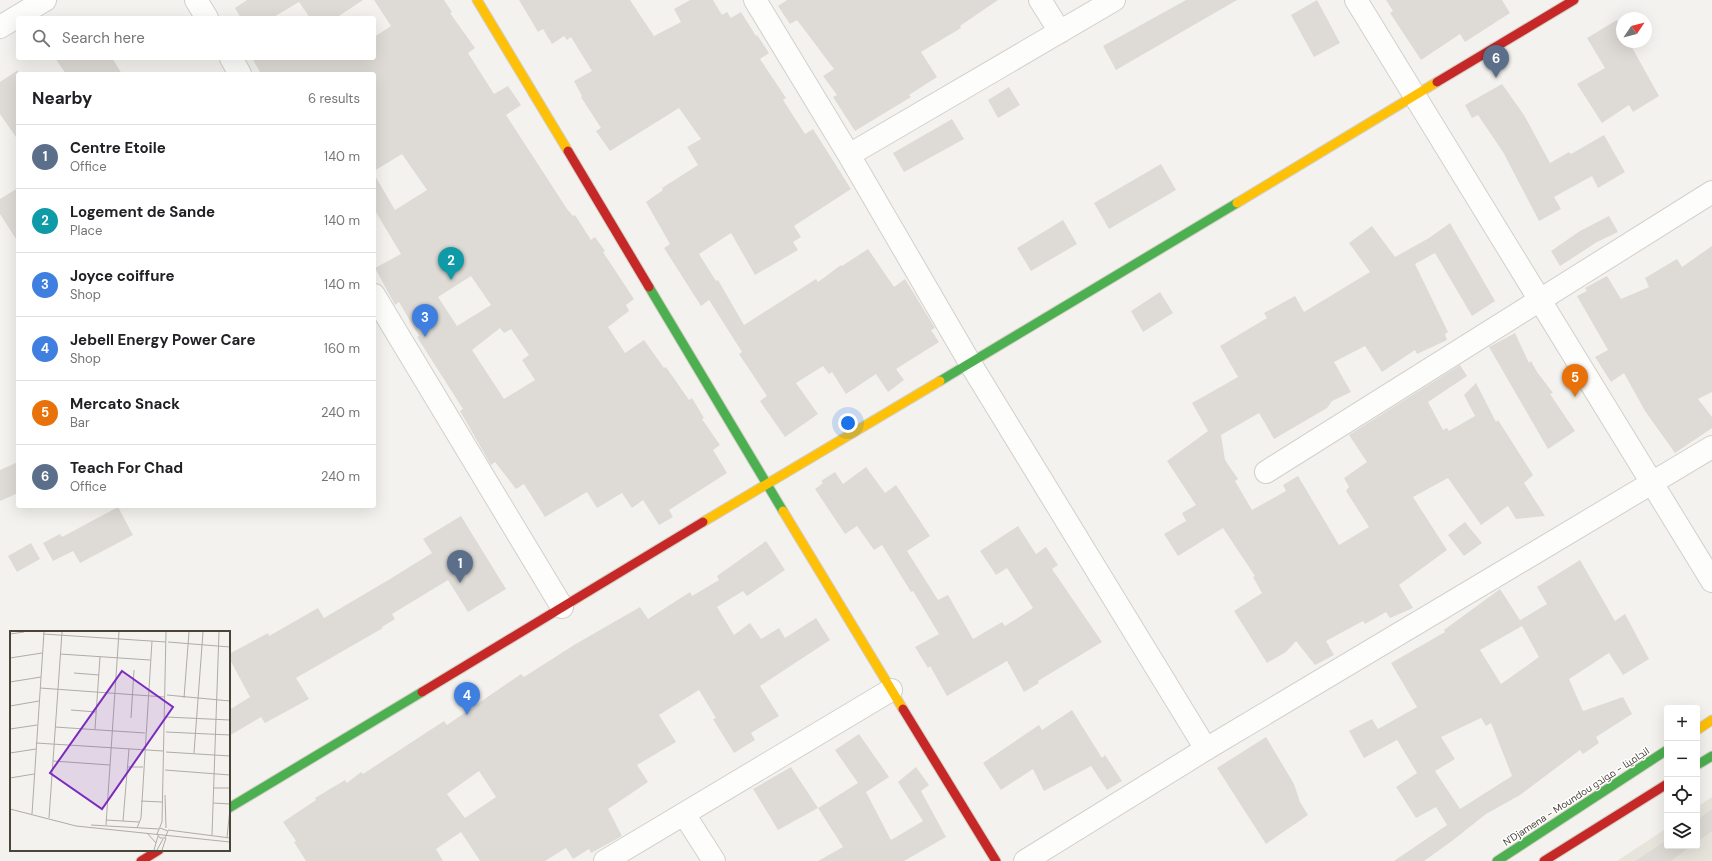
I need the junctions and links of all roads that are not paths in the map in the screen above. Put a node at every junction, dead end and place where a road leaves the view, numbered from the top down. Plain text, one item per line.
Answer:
1 (46, 0) edge
2 (196, 0) edge
3 (477, 0) edge
4 (755, 0) edge
5 (1040, 0) edge
6 (1114, 0) edge
7 (1356, 0) edge
8 (1574, 0) edge
9 (20, 16) edge
10 (206, 16) edge
11 (16, 18) edge
12 (0, 28) edge
13 (1060, 32) junction
14 (232, 60) edge
15 (239, 72) edge
16 (1415, 97) junction
17 (849, 155) junction
18 (1712, 192) edge
19 (376, 298) edge
20 (1538, 300) junction
21 (970, 363) junction
22 (1712, 447) edge
23 (1266, 472) dead end
24 (767, 483) junction
25 (1651, 484) junction
26 (1712, 581) edge
27 (562, 607) junction
28 (891, 690) junction
29 (1712, 720) edge
30 (1700, 728) edge
31 (1206, 749) junction
32 (1664, 752) edge
33 (1712, 756) edge
34 (1700, 763) edge
35 (1664, 786) edge
36 (230, 807) edge
37 (684, 814) junction
38 (157, 851) edge
39 (1548, 860) edge
40 (141, 861) edge
41 (605, 861) edge
42 (714, 861) edge
43 (996, 861) edge
44 (1025, 861) edge
45 (1497, 861) edge

1 - 9 street
2 - 10 street
3 - 24 street
4 - 17 street
5 - 13 street
6 - 13 street
7 - 16 street
8 - 16 street
11 - 12 street
13 - 17 street
14 - 15 street
16 - 20 street
16 - 21 street
17 - 21 street
18 - 20 street
19 - 27 street
20 - 23 street
20 - 25 street
21 - 24 street
21 - 31 street
22 - 25 street
24 - 27 street
24 - 28 street
25 - 26 street
25 - 31 street
27 - 36 street
28 - 37 street
28 - 43 street
29 - 30 street
31 - 44 street
32 - 45 street, N'Djamena - Moundou انجامينا - موندو
33 - 34 street
35 - 39 street
37 - 41 street
37 - 42 street
38 - 40 street

